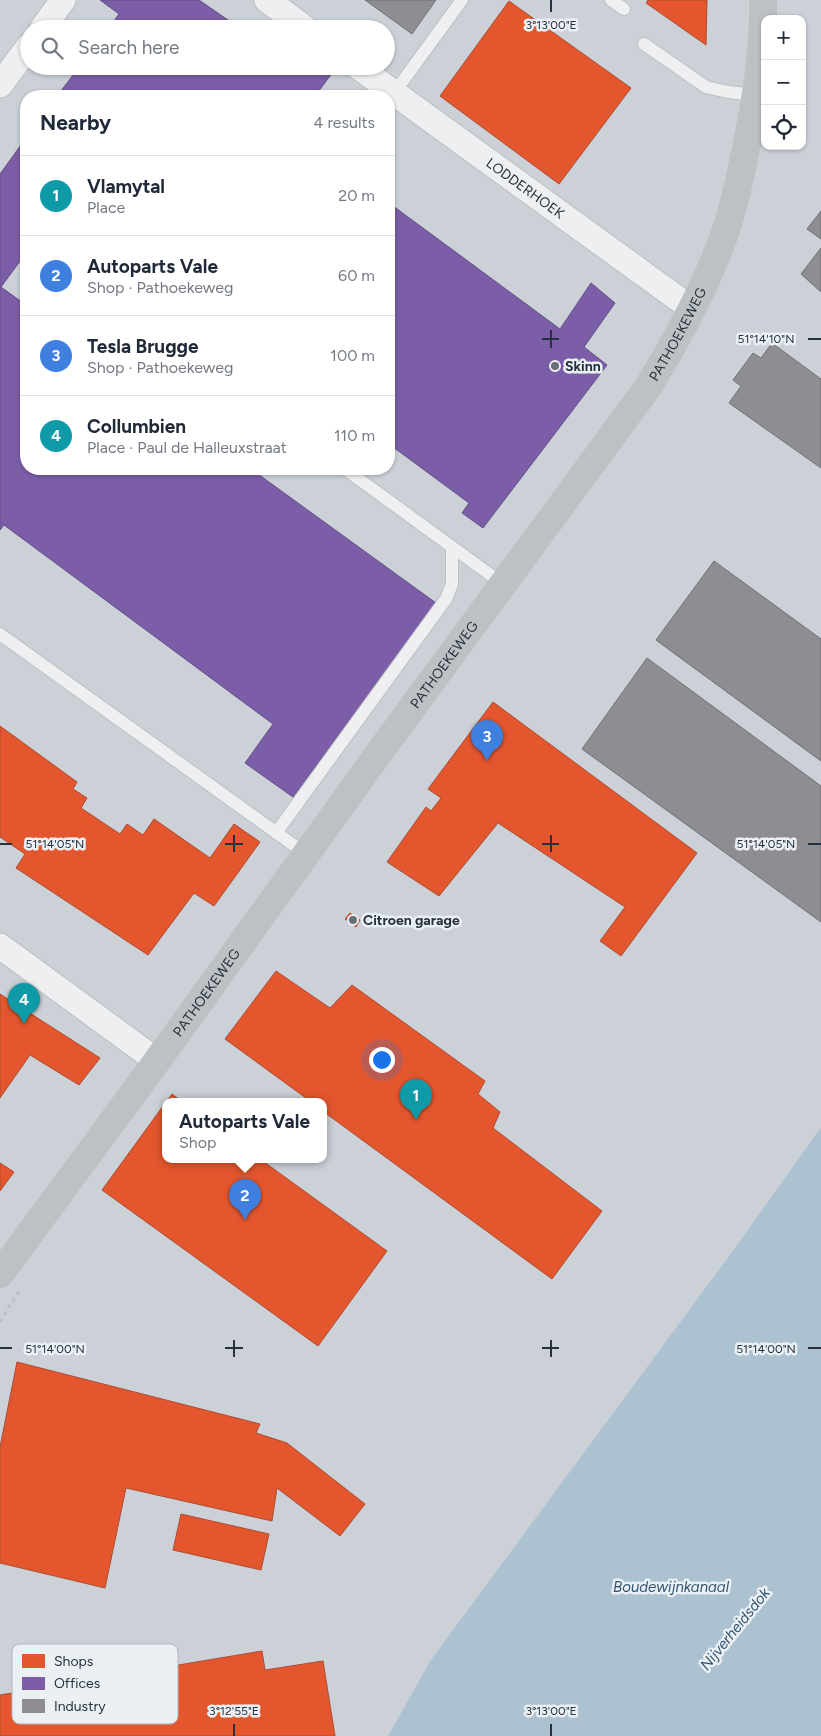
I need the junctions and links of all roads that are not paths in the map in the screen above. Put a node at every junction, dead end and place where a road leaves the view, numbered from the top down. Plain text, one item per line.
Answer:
1 (63, 0) edge
2 (267, 0) edge
3 (462, 0) edge
4 (611, 0) edge
5 (763, 0) edge
6 (624, 9) dead end
7 (49, 20) edge
8 (294, 20) edge
9 (644, 44) dead end
10 (20, 58) edge
11 (369, 75) edge
12 (0, 85) edge
13 (389, 90) edge
14 (395, 93) edge
15 (757, 94) junction
16 (395, 95) edge
17 (692, 309) junction
18 (353, 475) edge
19 (452, 547) junction
20 (503, 584) junction
21 (0, 634) edge
22 (276, 833) junction
23 (306, 854) junction
24 (0, 946) edge
25 (157, 1061) junction
26 (0, 1274) edge

1 - 7 street
2 - 8 street
3 - 14 lane
4 - 6 lane
5 - 15 main road, PATHOEKEWEG
9 - 15 lane
10 - 12 street
11 - 13 street, LODDERHOEK
15 - 17 main road, PATHOEKEWEG
16 - 17 street, LODDERHOEK
17 - 20 main road, PATHOEKEWEG
18 - 19 lane
19 - 20 lane
19 - 22 lane
20 - 23 main road, PATHOEKEWEG
21 - 22 lane
22 - 23 lane
23 - 25 main road, PATHOEKEWEG
24 - 25 street
25 - 26 main road, PATHOEKEWEG

